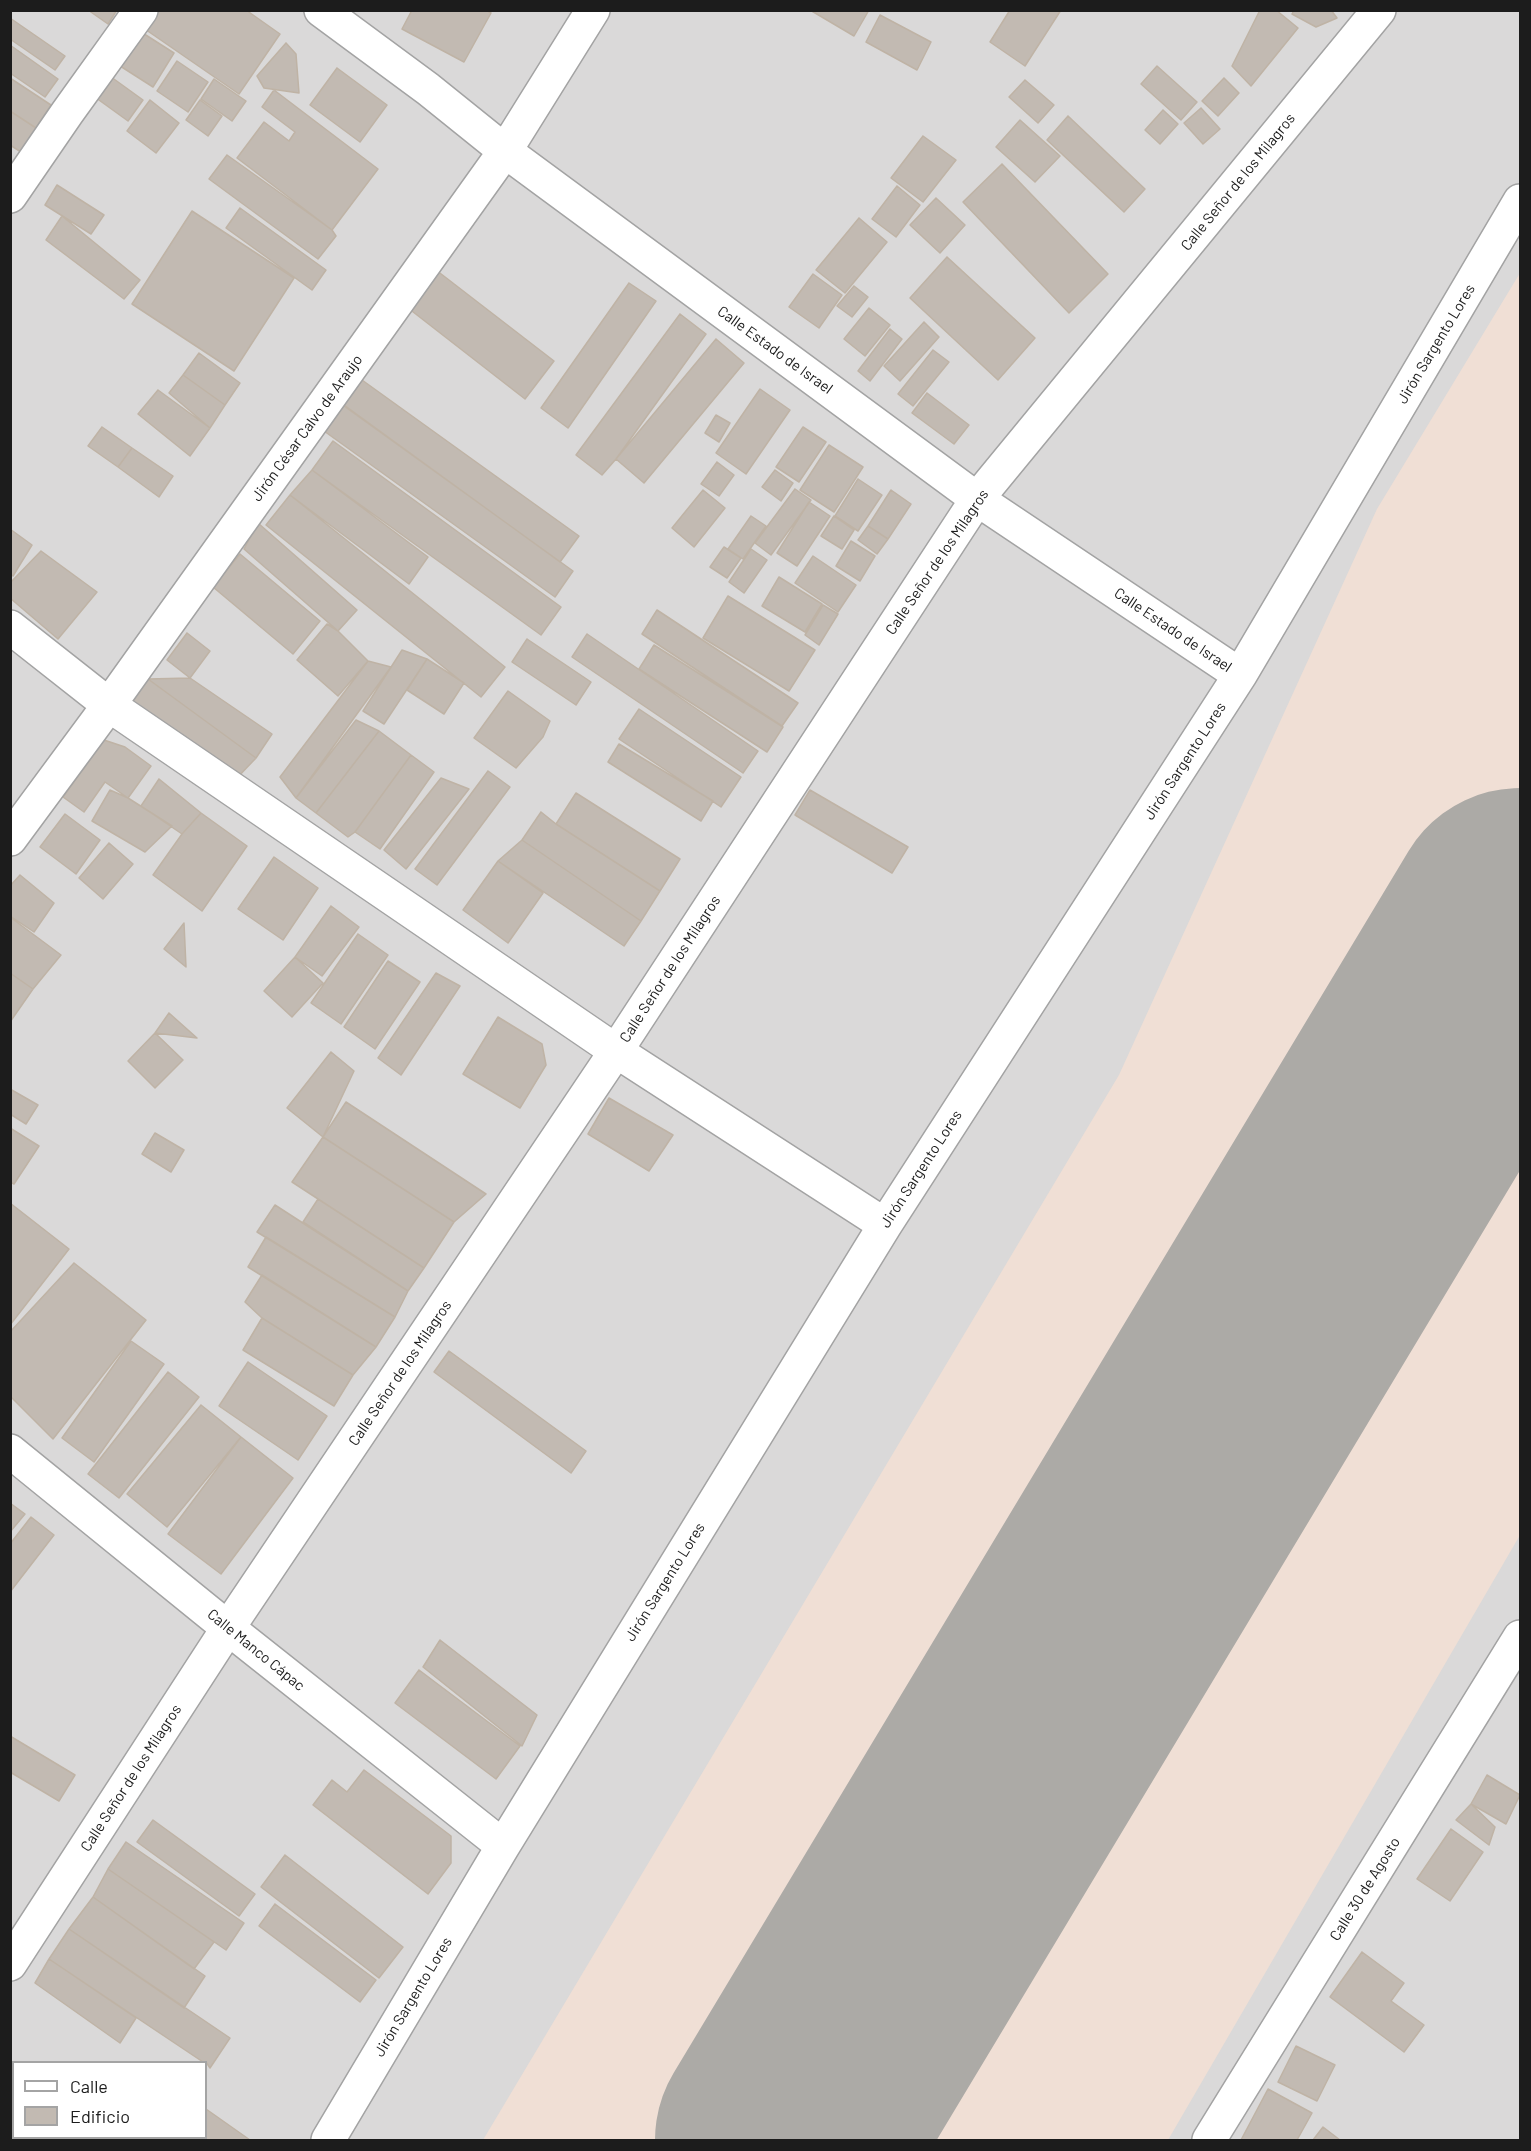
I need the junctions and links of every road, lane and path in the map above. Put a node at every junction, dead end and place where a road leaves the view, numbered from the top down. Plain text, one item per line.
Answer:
1 (141, 10) edge
2 (321, 10) edge
3 (593, 10) edge
4 (1379, 10) edge
5 (506, 151) junction
6 (10, 196) edge
7 (1521, 201) edge
8 (977, 499) junction
9 (10, 627) edge
10 (1240, 675) junction
11 (109, 705) junction
12 (10, 839) edge
13 (616, 1051) junction
14 (885, 1225) junction
15 (10, 1451) edge
16 (228, 1628) junction
17 (1521, 1637) edge
18 (502, 1846) junction
19 (10, 1964) edge
20 (328, 2140) edge
21 (1209, 2140) edge

1 - 6 street
2 - 5 street, Calle Estado de Israel
3 - 5 street, Jirón César Calvo de Araujo
4 - 8 street, Calle Señor de los Milagros
5 - 8 street, Calle Estado de Israel
5 - 11 street, Jirón César Calvo de Araujo
7 - 10 street, Jirón Sargento Lores
8 - 10 street, Calle Estado de Israel
8 - 13 street, Calle Señor de los Milagros
9 - 11 street
10 - 14 street, Jirón Sargento Lores
11 - 12 street, Jirón César Calvo de Araujo
11 - 13 street
13 - 14 street
13 - 16 street, Calle Señor de los Milagros
14 - 18 street, Jirón Sargento Lores
15 - 16 street, Calle Manco Cápac
16 - 18 street, Calle Manco Cápac
16 - 19 street, Calle Señor de los Milagros
17 - 21 street, Calle 30 de Agosto
18 - 20 street, Jirón Sargento Lores

